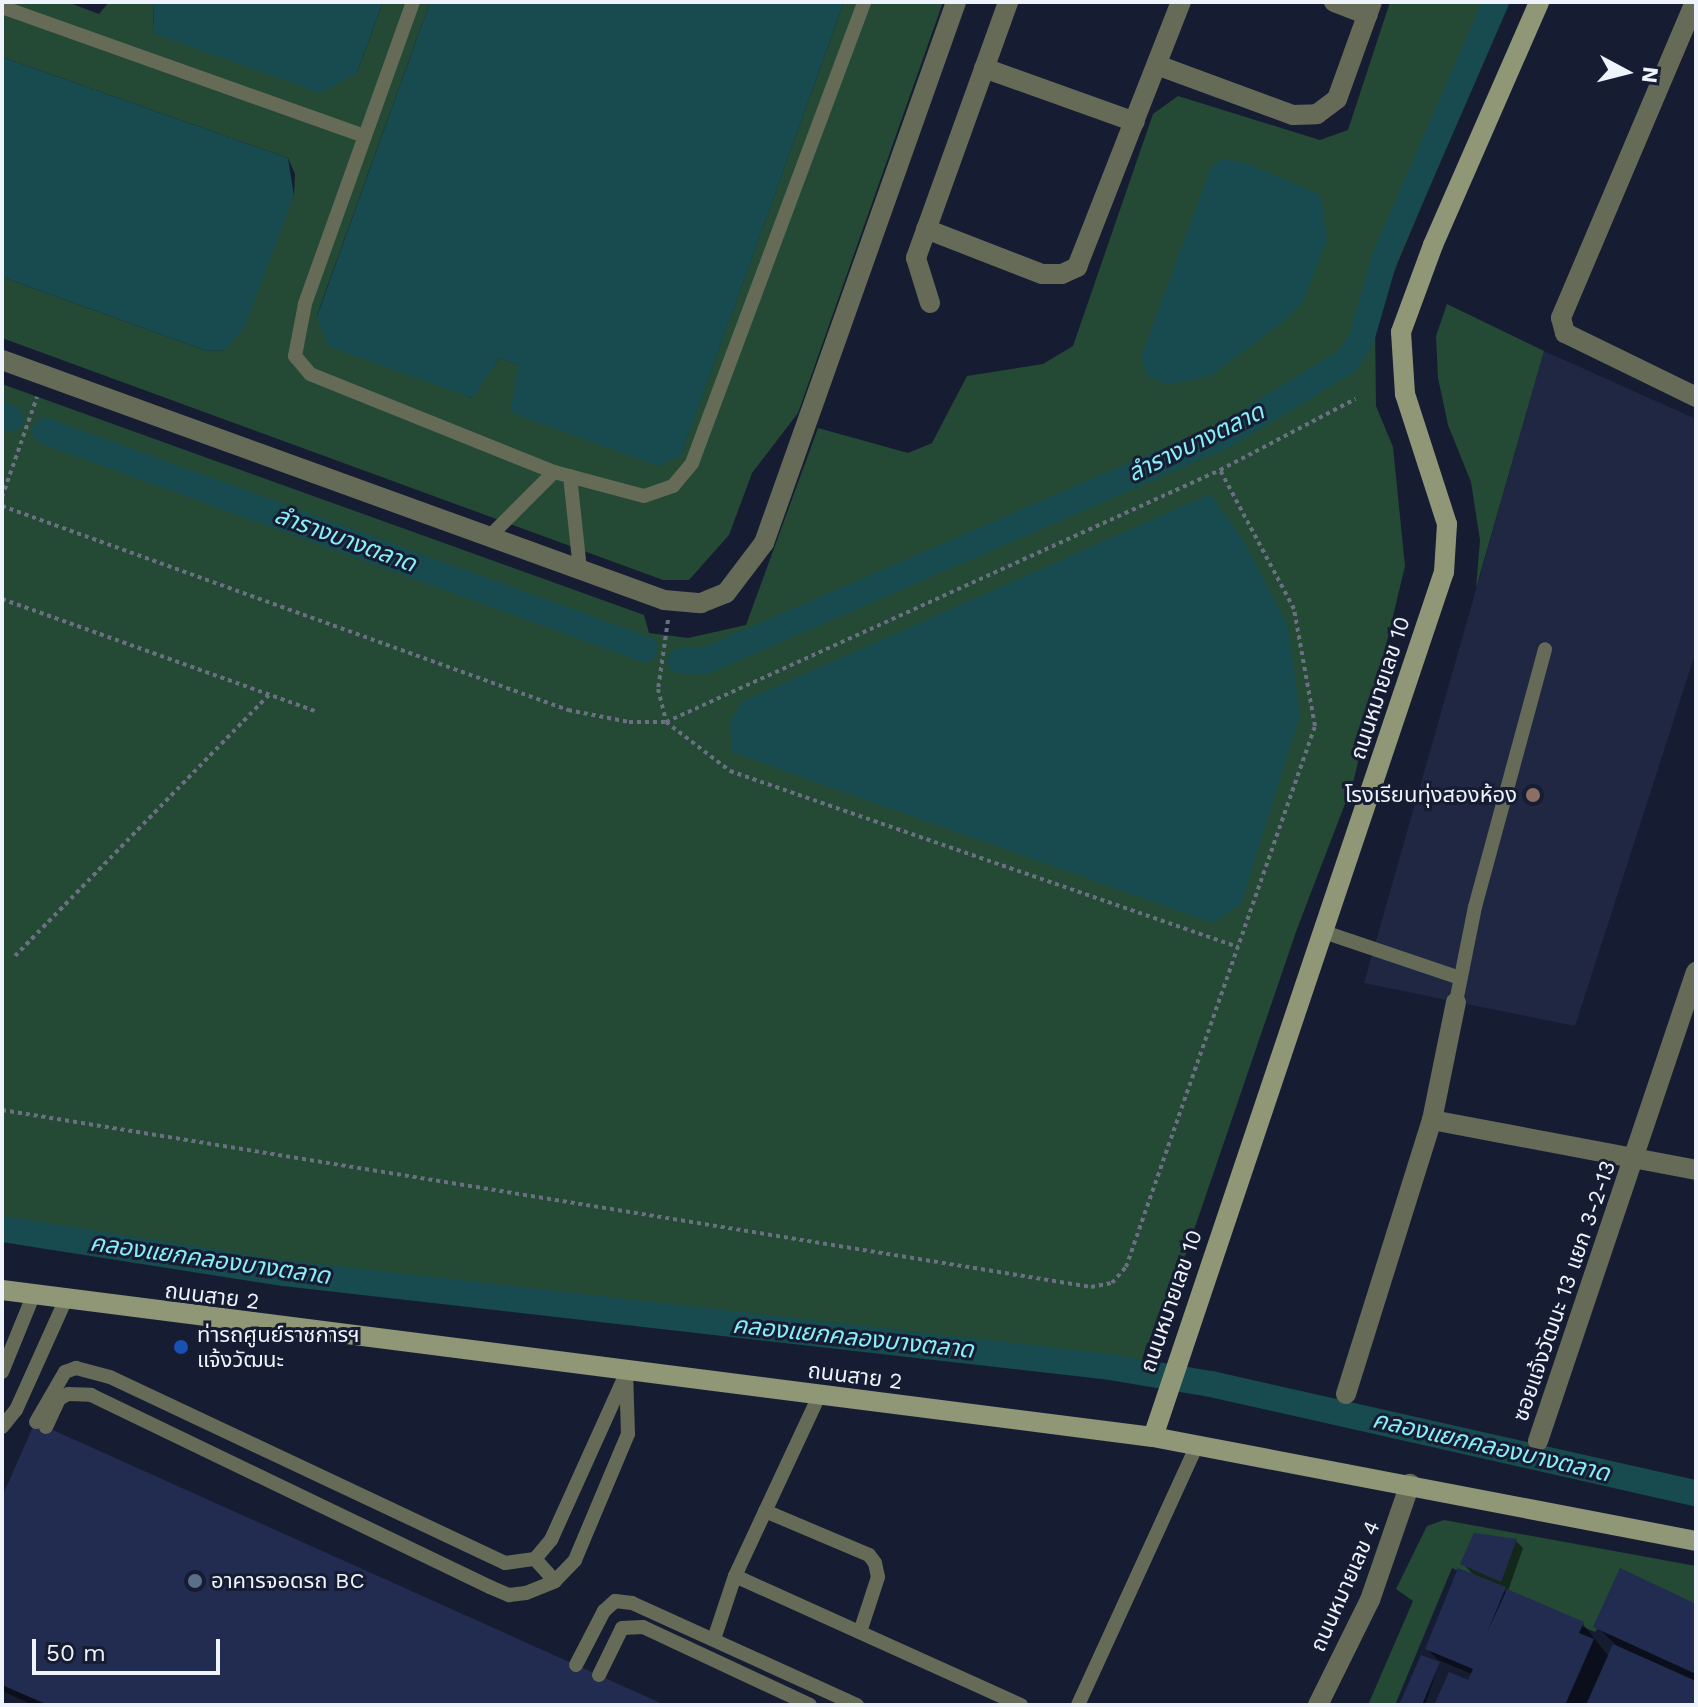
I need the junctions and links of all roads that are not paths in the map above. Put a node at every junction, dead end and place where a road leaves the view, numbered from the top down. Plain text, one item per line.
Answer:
1 (413, 2) edge
2 (864, 2) edge
3 (956, 2) edge
4 (1008, 2) edge
5 (1181, 2) edge
6 (1334, 2) edge
7 (1539, 2) edge
8 (1695, 2) edge
9 (2, 7) edge
10 (1370, 8) edge
11 (1157, 65) junction
12 (984, 68) junction
13 (1135, 122) junction
14 (365, 136) junction
15 (926, 229) junction
16 (930, 303) dead end
17 (2, 360) edge
18 (1696, 397) edge
19 (554, 472) junction
20 (570, 476) junction
21 (489, 537) junction
22 (580, 569) junction
23 (1545, 649) dead end
24 (1324, 932) junction
25 (1696, 972) edge
26 (1460, 978) junction
27 (1456, 1002) joint
28 (1432, 1120) junction
29 (1636, 1156) junction
30 (1696, 1170) edge
31 (2, 1290) edge
32 (33, 1296) junction
33 (65, 1301) junction
34 (2, 1372) edge
35 (626, 1372) junction
36 (1346, 1394) dead end
37 (819, 1396) junction
38 (2, 1427) edge
39 (1153, 1437) junction
40 (1538, 1441) dead end
41 (1197, 1445) junction
42 (1410, 1484) junction
43 (765, 1511) junction
44 (1696, 1541) edge
45 (535, 1559) junction
46 (735, 1576) junction
47 (555, 1581) junction
48 (860, 1632) junction
49 (714, 1639) junction
50 (576, 1665) dead end
51 (599, 1675) dead end
52 (810, 1705) edge
53 (857, 1705) edge
54 (1021, 1705) edge
55 (1078, 1705) edge
56 (1318, 1705) edge

1 - 14 lane
2 - 20 lane
3 - 22 street
4 - 12 street
5 - 11 street
6 - 10 street
7 - 24 street, ถนนหมายเลข 10
8 - 18 street
9 - 14 lane
10 - 11 street
11 - 13 street
12 - 13 street
12 - 15 street
13 - 15 street
14 - 19 lane
15 - 16 street
17 - 21 street
19 - 20 lane
19 - 21 lane
20 - 22 lane
21 - 22 street
23 - 26 lane
24 - 26 lane
24 - 39 street, ถนนหมายเลข 10
25 - 29 street, ซอยแจ้งวัฒนะ 13 แยก 3-2-13
26 - 27 lane
27 - 28 street
28 - 29 street
28 - 36 street
29 - 30 street
29 - 40 street, ซอยแจ้งวัฒนะ 13 แยก 3-2-13
31 - 32 street, ถนนสาย 2
32 - 33 street, ถนนสาย 2
32 - 34 lane
33 - 35 street, ถนนสาย 2
33 - 38 lane
35 - 37 street, ถนนสาย 2
35 - 45 lane
35 - 47 lane
37 - 39 street, ถนนสาย 2
37 - 43 lane
39 - 41 street, ถนนสาย 2
41 - 42 street, ถนนสาย 2
41 - 55 lane
42 - 44 street, ถนนสาย 2
42 - 56 street, ถนนหมายเลข 4
43 - 46 lane
43 - 48 lane
45 - 47 lane
45 - 47 lane
46 - 48 lane
46 - 49 lane
48 - 54 lane
49 - 50 lane
49 - 53 lane
51 - 52 lane

